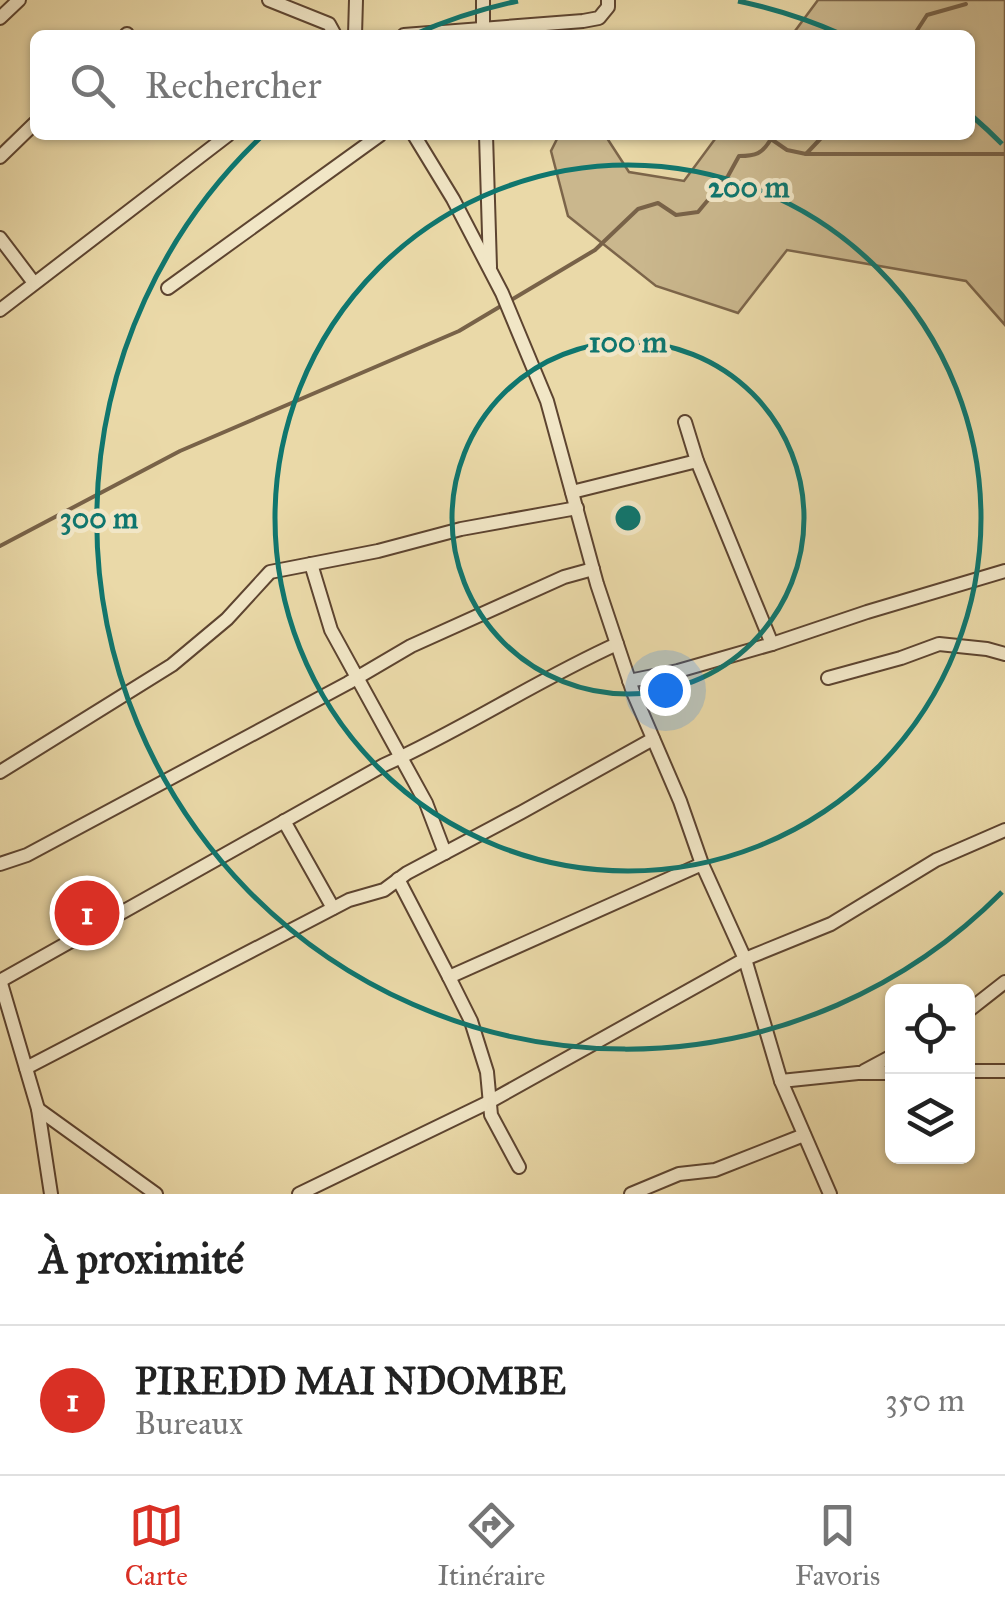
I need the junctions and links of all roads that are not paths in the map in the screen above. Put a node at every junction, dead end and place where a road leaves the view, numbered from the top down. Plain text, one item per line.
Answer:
1 (19, 0) edge
2 (269, 0) edge
3 (356, 0) edge
4 (483, 0) edge
5 (608, 0) edge
6 (0, 18) edge
7 (332, 30) edge
8 (355, 30) edge
9 (483, 30) edge
10 (506, 30) edge
11 (30, 128) edge
12 (221, 140) edge
13 (373, 140) edge
14 (417, 140) edge
15 (486, 140) edge
16 (0, 157) edge
17 (0, 238) edge
18 (490, 269) junction
19 (34, 284) junction
20 (168, 288) dead end
21 (0, 310) edge
22 (685, 422) dead end
23 (697, 461) junction
24 (572, 492) junction
25 (576, 508) junction
26 (311, 564) junction
27 (593, 569) junction
28 (1005, 572) edge
29 (617, 644) junction
30 (772, 644) junction
31 (1005, 654) edge
32 (358, 678) junction
33 (828, 678) dead end
34 (629, 680) junction
35 (653, 739) junction
36 (401, 758) junction
37 (0, 772) edge
38 (284, 821) junction
39 (1005, 830) edge
40 (445, 853) junction
41 (0, 864) edge
42 (702, 864) junction
43 (398, 880) junction
44 (333, 908) junction
45 (745, 959) junction
46 (449, 977) junction
47 (0, 980) edge
48 (1005, 982) edge
49 (975, 1005) edge
50 (885, 1060) edge
51 (26, 1068) junction
52 (1005, 1070) edge
53 (975, 1071) edge
54 (858, 1073) junction
55 (885, 1073) edge
56 (781, 1081) junction
57 (490, 1102) junction
58 (38, 1108) junction
59 (804, 1135) junction
60 (519, 1167) dead end
61 (51, 1194) edge
62 (156, 1194) edge
63 (299, 1194) edge
64 (631, 1194) edge
65 (830, 1194) edge

1 - 6 street
2 - 7 street
3 - 8 street
4 - 9 street
5 - 10 street
11 - 16 street
12 - 19 street
13 - 20 street
14 - 18 street
15 - 18 street
17 - 19 street
18 - 24 street
19 - 21 street
22 - 23 street
23 - 24 street
23 - 30 street
24 - 25 street
25 - 26 street
25 - 27 street
26 - 32 street
26 - 37 street
27 - 29 street
27 - 32 street
28 - 30 street
29 - 34 street
29 - 36 street
30 - 34 street
31 - 33 street
32 - 36 street
32 - 41 street
34 - 35 street
35 - 40 street
35 - 42 street
36 - 38 street
36 - 40 street
38 - 44 street
38 - 47 street
39 - 45 street
40 - 43 street
42 - 45 street
42 - 46 street
43 - 44 street
43 - 46 street
44 - 51 street
45 - 56 street
45 - 57 street
46 - 57 street
47 - 51 street
48 - 49 street
50 - 54 street
51 - 58 street
52 - 53 street
54 - 55 street
54 - 56 street
56 - 59 street
57 - 60 street
57 - 63 street
58 - 61 street
58 - 62 street
59 - 64 street
59 - 65 street

